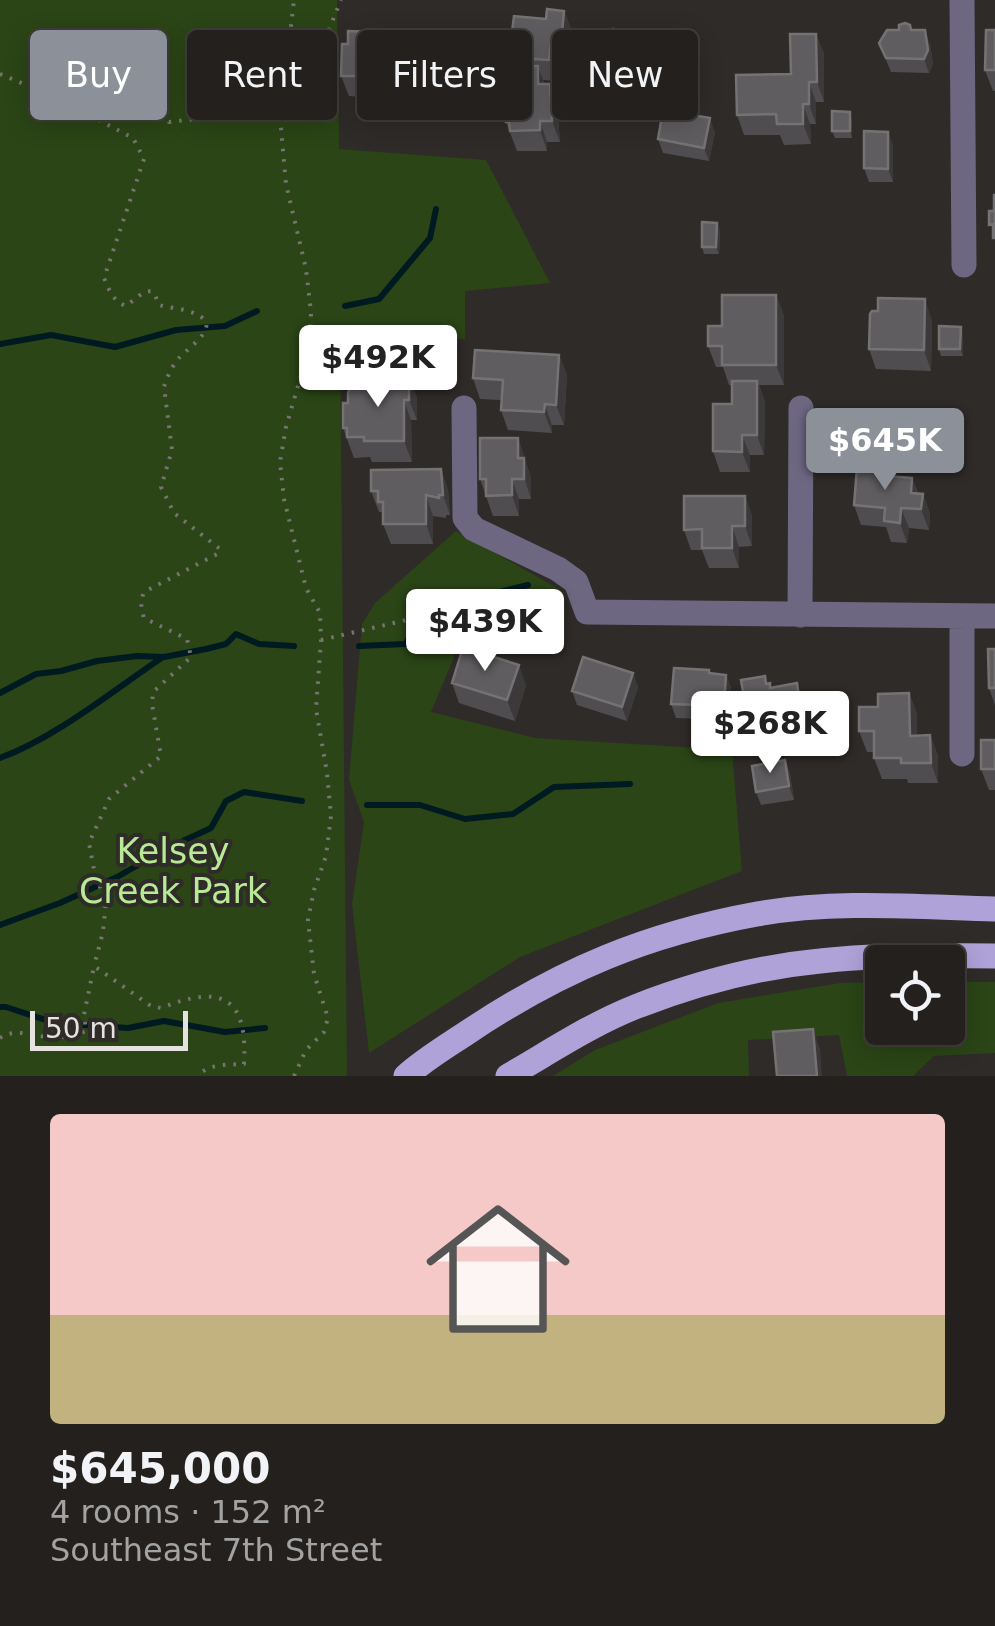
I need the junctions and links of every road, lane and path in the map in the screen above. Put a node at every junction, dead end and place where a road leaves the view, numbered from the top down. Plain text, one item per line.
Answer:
1 (294, 0) edge
2 (341, 0) edge
3 (962, 0) edge
4 (290, 30) edge
5 (329, 30) edge
6 (0, 74) edge
7 (30, 86) edge
8 (167, 113) edge
9 (99, 120) edge
10 (187, 120) edge
11 (280, 120) edge
12 (964, 264) dead end
13 (464, 408) dead end
14 (801, 408) dead end
15 (587, 612) junction
16 (800, 615) junction
17 (962, 616) junction
18 (995, 616) edge
19 (321, 640) junction
20 (962, 754) dead end
21 (995, 909) edge
22 (995, 956) edge
23 (94, 966) junction
24 (0, 1038) edge
25 (198, 1076) edge
26 (294, 1076) edge
27 (406, 1076) edge
28 (508, 1076) edge

1 - 4 path
2 - 5 path
3 - 12 street
6 - 7 path
8 - 10 path
9 - 23 path
11 - 19 path
13 - 15 street
14 - 16 street
15 - 16 street
15 - 19 path
16 - 17 street
17 - 18 street
17 - 20 street
19 - 26 path
21 - 27 main road
22 - 28 main road
23 - 24 path
23 - 25 path

